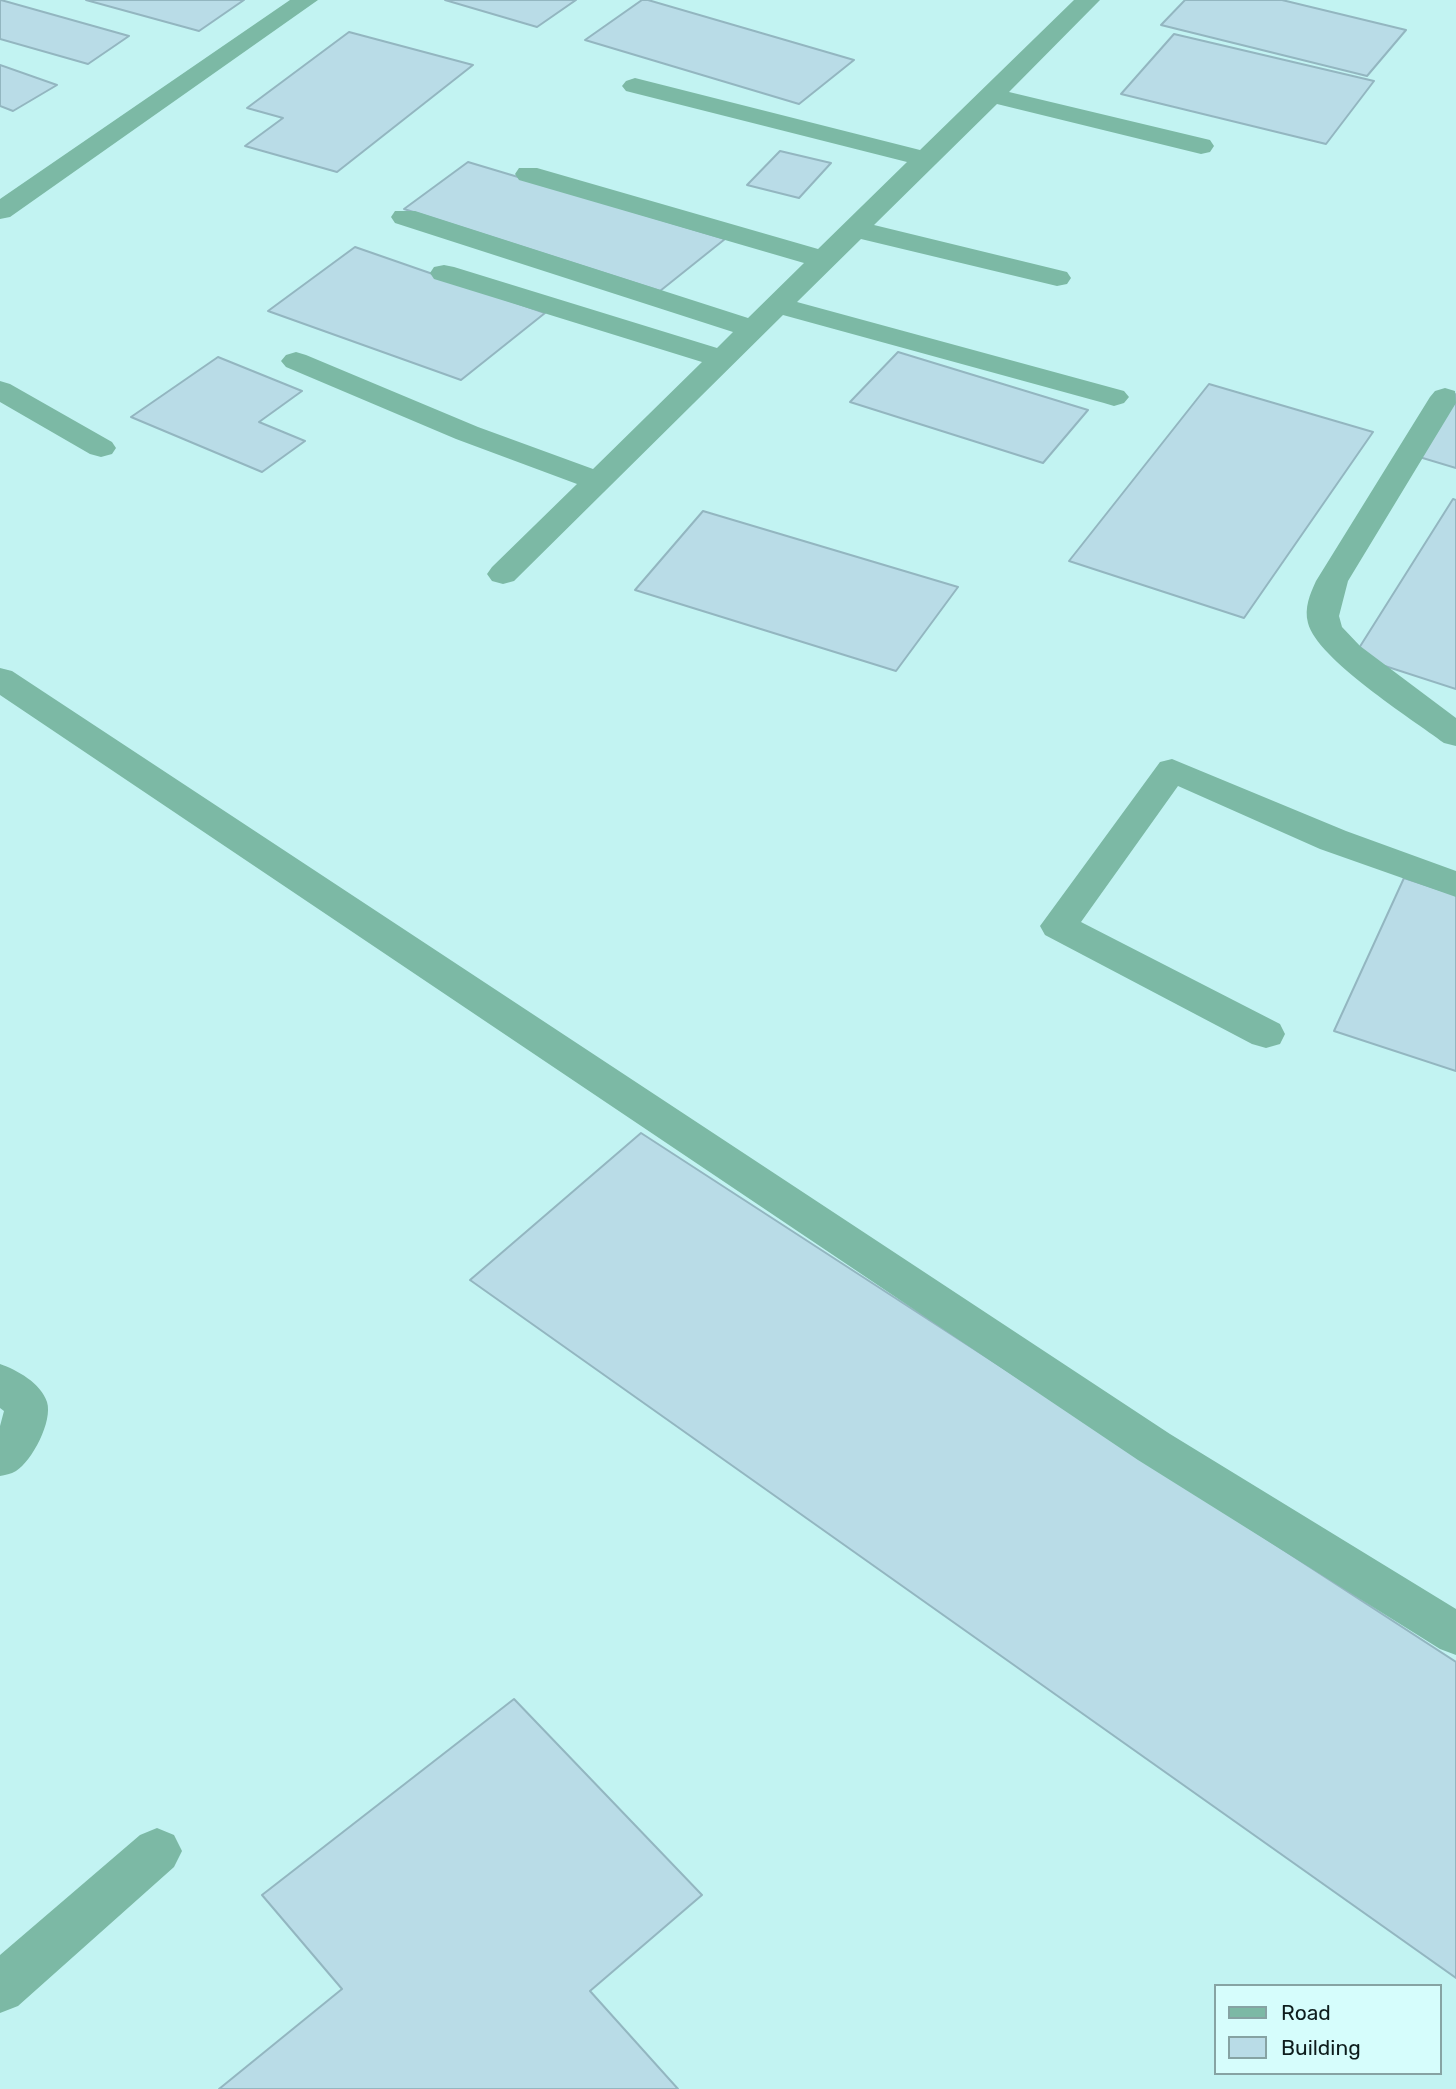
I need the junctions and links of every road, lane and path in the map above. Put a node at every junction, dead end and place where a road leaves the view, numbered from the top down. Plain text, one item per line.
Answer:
1 (306, 0) edge
2 (1088, 0) edge
3 (635, 86) dead end
4 (991, 95) junction
5 (1201, 146) dead end
6 (926, 159) junction
7 (528, 174) dead end
8 (0, 211) edge
9 (405, 217) dead end
10 (855, 229) junction
11 (824, 260) junction
12 (444, 273) dead end
13 (1057, 278) dead end
14 (777, 305) junction
15 (753, 329) junction
16 (722, 359) junction
17 (296, 361) dead end
18 (0, 390) edge
19 (1114, 397) dead end
20 (1445, 397) dead end
21 (101, 447) dead end
22 (597, 481) junction
23 (503, 574) dead end
24 (0, 680) edge
25 (1456, 735) edge
26 (1456, 884) edge
27 (1266, 1034) dead end
28 (0, 1382) edge
29 (0, 1458) edge
30 (1456, 1634) edge
31 (157, 1851) dead end
32 (0, 1988) edge

1 - 8 lane
2 - 4 lane
3 - 6 lane
4 - 5 lane
4 - 6 lane
6 - 10 lane
7 - 11 lane
9 - 15 lane
10 - 11 lane
10 - 13 lane
11 - 14 lane
12 - 16 lane
14 - 15 lane
14 - 19 lane
15 - 16 lane
16 - 22 lane
17 - 22 lane
18 - 21 lane
20 - 25 lane
22 - 23 lane
24 - 30 lane
26 - 27 lane
28 - 29 lane
31 - 32 lane

